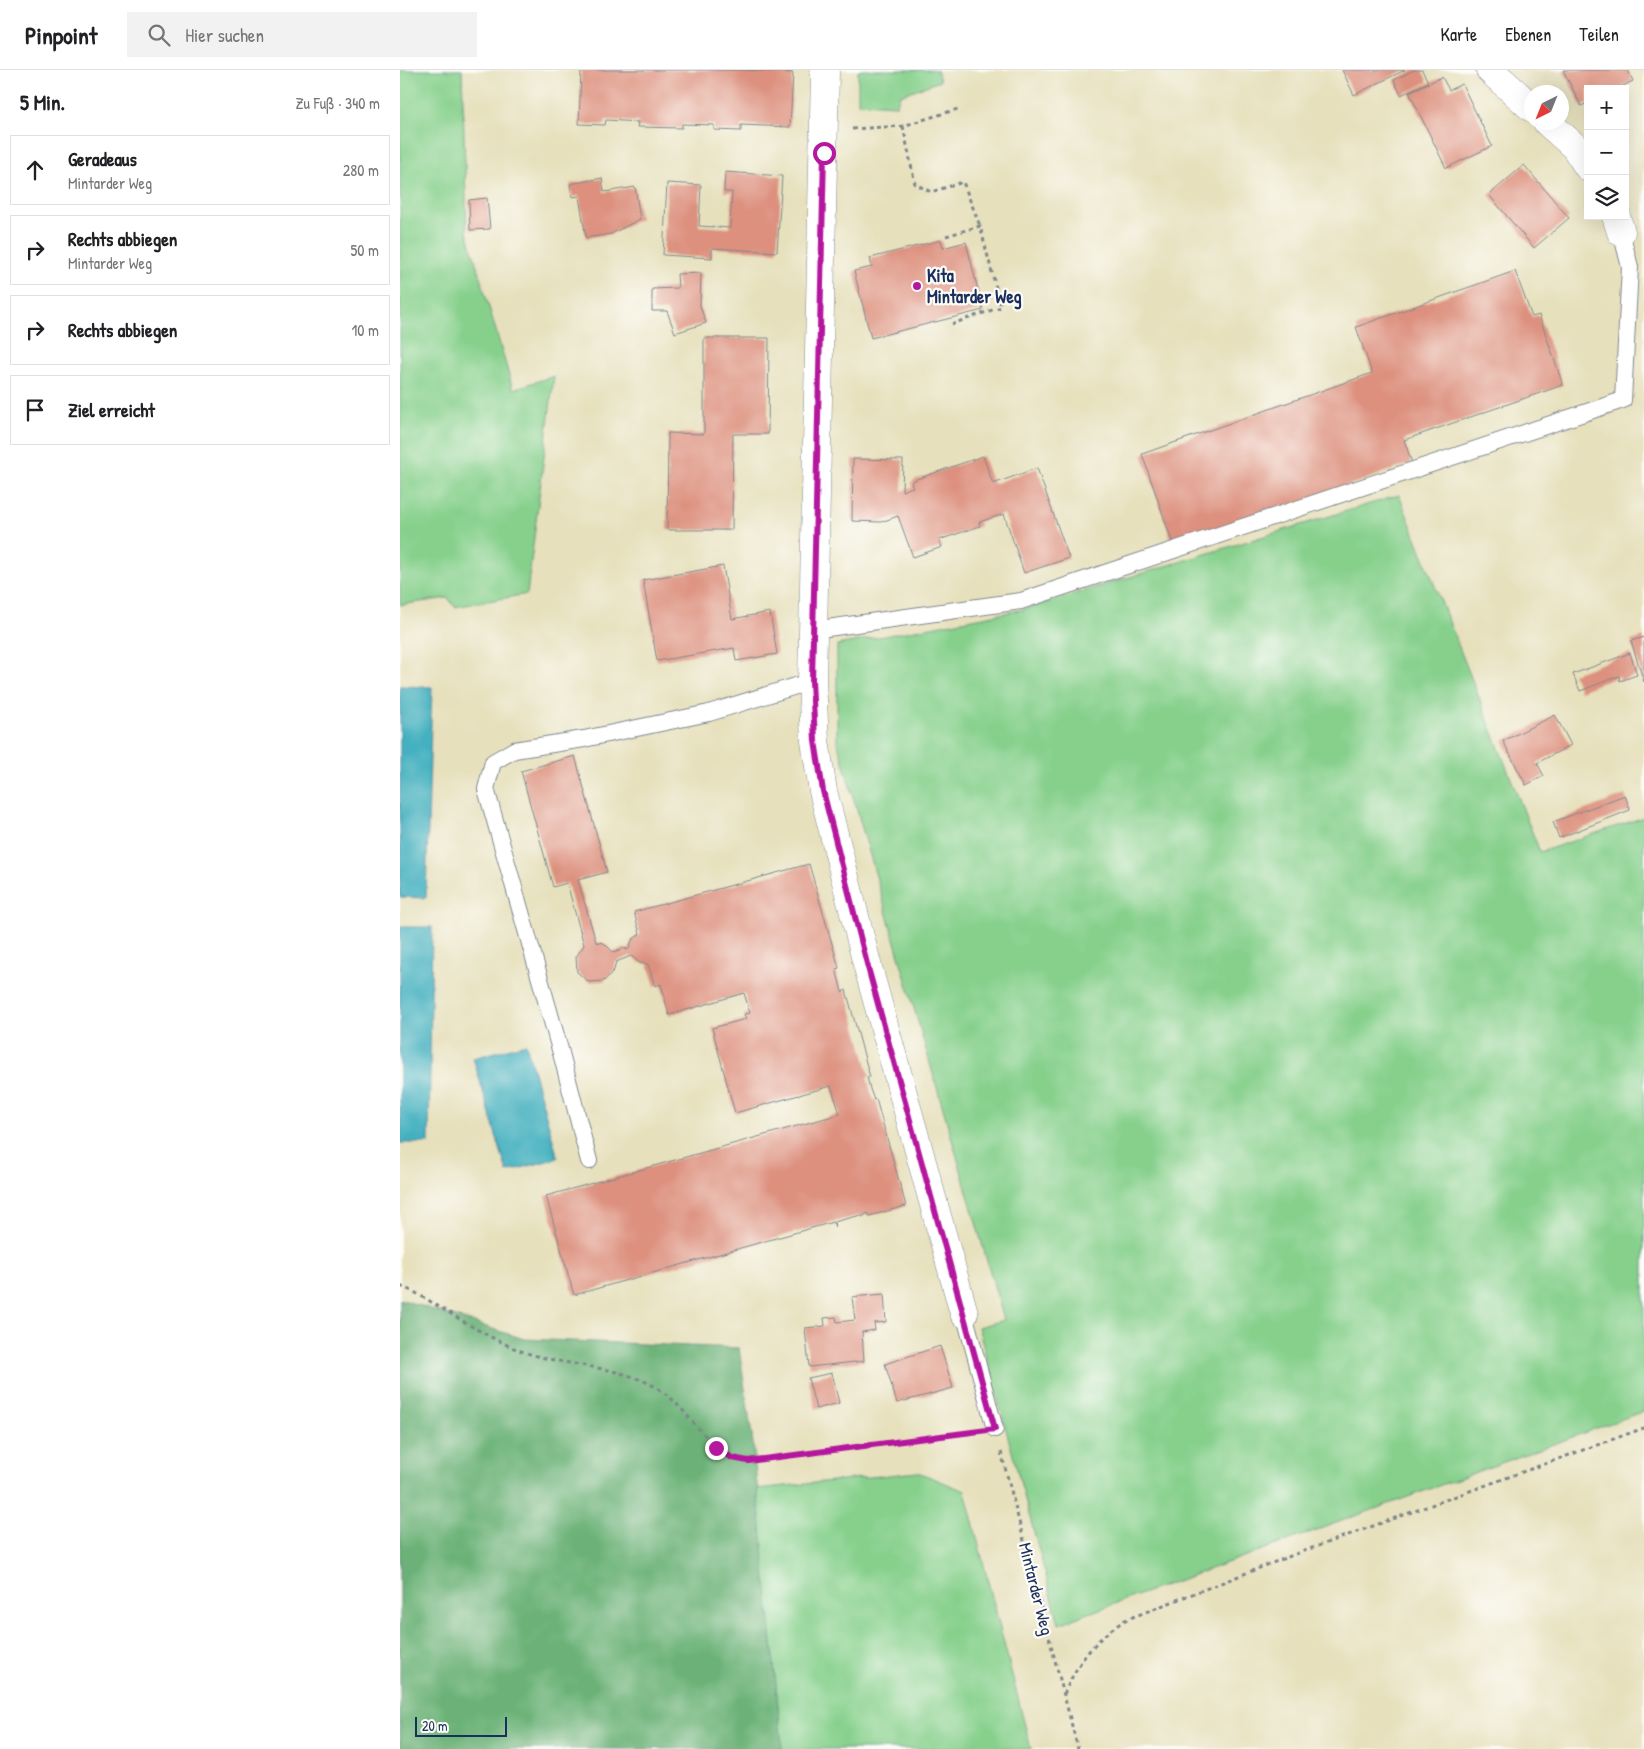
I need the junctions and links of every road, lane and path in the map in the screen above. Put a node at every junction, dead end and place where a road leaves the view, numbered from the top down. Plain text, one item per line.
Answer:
1 (826, 70) edge
2 (1490, 70) edge
3 (1524, 101) edge
4 (961, 108) dead end
5 (903, 126) junction
6 (1556, 130) edge
7 (824, 131) junction
8 (1584, 161) edge
9 (1618, 224) edge
10 (980, 226) junction
11 (946, 236) dead end
12 (952, 324) dead end
13 (813, 630) junction
14 (812, 681) junction
15 (588, 1161) dead end
16 (400, 1286) edge
17 (964, 1313) joint
18 (1644, 1428) edge
19 (995, 1429) junction
20 (1063, 1694) junction
21 (1078, 1749) edge

1 - 7 street
2 - 3 street
4 - 5 path
5 - 7 path
5 - 10 path
6 - 8 street
7 - 13 street
9 - 13 lane
10 - 11 path
10 - 12 path
13 - 14 street
14 - 15 lane
14 - 17 street
16 - 19 path
17 - 19 lane
18 - 20 path
19 - 20 path, Mintarder Weg
20 - 21 path, Mintarder Weg

